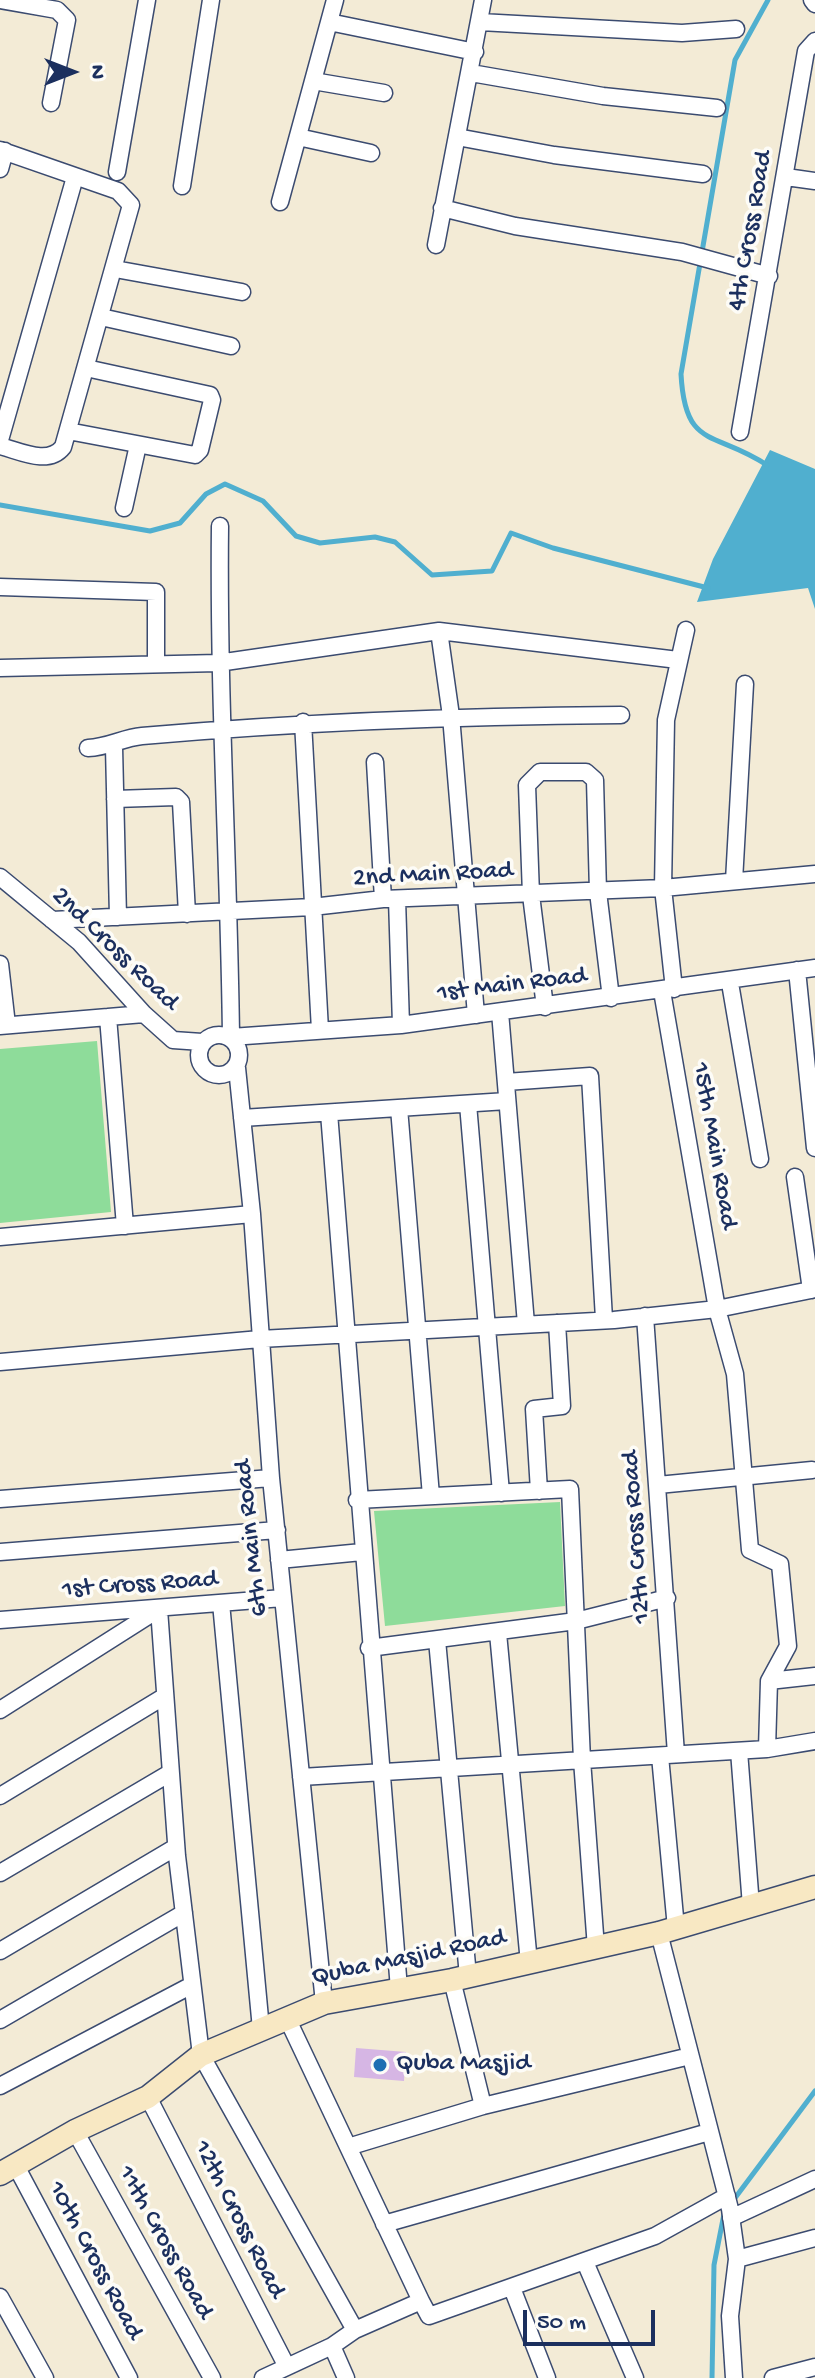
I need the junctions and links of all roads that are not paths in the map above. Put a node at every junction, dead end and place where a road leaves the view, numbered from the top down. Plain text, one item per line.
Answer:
1 (0, 0) edge
2 (147, 0) edge
3 (211, 0) edge
4 (335, 0) edge
5 (483, 0) edge
6 (64, 7) edge
7 (329, 22) junction
8 (480, 22) junction
9 (736, 29) dead end
10 (815, 41) edge
11 (475, 52) junction
12 (471, 73) junction
13 (313, 81) junction
14 (384, 93) dead end
15 (798, 101) junction
16 (51, 103) dead end
17 (815, 106) edge
18 (717, 108) dead end
19 (298, 137) junction
20 (457, 137) junction
21 (2, 150) edge
22 (371, 153) dead end
23 (0, 169) edge
24 (117, 172) dead end
25 (703, 174) dead end
26 (75, 177) junction
27 (786, 177) junction
28 (815, 181) edge
29 (182, 186) dead end
30 (280, 202) dead end
31 (442, 208) junction
32 (436, 245) dead end
33 (115, 269) junction
34 (769, 276) junction
35 (242, 292) dead end
36 (101, 317) junction
37 (231, 346) dead end
38 (86, 368) junction
39 (68, 431) junction
40 (740, 432) dead end
41 (0, 443) edge
42 (138, 445) junction
43 (124, 508) dead end
44 (220, 526) dead end
45 (0, 587) edge
46 (686, 630) dead end
47 (439, 631) junction
48 (678, 660) junction
49 (218, 663) junction
50 (156, 664) junction
51 (0, 668) edge
52 (745, 684) dead end
53 (621, 715) dead end
54 (451, 716) junction
55 (303, 722) junction
56 (221, 729) junction
57 (114, 747) junction
58 (88, 748) dead end
59 (375, 762) dead end
60 (115, 799) junction
61 (815, 874) edge
62 (0, 877) edge
63 (734, 881) junction
64 (663, 888) junction
65 (598, 892) junction
66 (531, 895) junction
67 (467, 898) junction
68 (390, 899) junction
69 (312, 907) junction
70 (230, 912) junction
71 (187, 914) junction
72 (118, 917) junction
73 (52, 920) junction
74 (0, 964) edge
75 (815, 968) edge
76 (797, 970) junction
77 (730, 983) junction
78 (668, 990) junction
79 (611, 998) junction
80 (545, 1007) junction
81 (500, 1012) junction
82 (144, 1014) junction
83 (476, 1015) junction
84 (108, 1017) junction
85 (401, 1025) junction
86 (4, 1026) edge
87 (320, 1030) junction
88 (231, 1037) junction
89 (202, 1042) junction
90 (237, 1068) junction
91 (506, 1082) junction
92 (507, 1101) junction
93 (468, 1104) junction
94 (399, 1108) junction
95 (329, 1113) junction
96 (242, 1118) junction
97 (815, 1148) edge
98 (760, 1159) dead end
99 (795, 1177) dead end
100 (252, 1214) junction
101 (125, 1226) junction
102 (0, 1237) edge
103 (813, 1290) edge
104 (717, 1309) junction
105 (645, 1316) junction
106 (604, 1319) junction
107 (557, 1323) junction
108 (526, 1324) junction
109 (487, 1327) junction
110 (417, 1332) junction
111 (348, 1337) junction
112 (260, 1339) junction
113 (0, 1362) edge
114 (812, 1470) dead end
115 (744, 1477) junction
116 (271, 1478) junction
117 (658, 1485) junction
118 (539, 1491) junction
119 (501, 1493) junction
120 (431, 1496) junction
121 (0, 1499) edge
122 (357, 1500) junction
123 (277, 1530) junction
124 (0, 1552) edge
125 (362, 1552) junction
126 (279, 1560) junction
127 (283, 1598) junction
128 (667, 1598) junction
129 (221, 1603) junction
130 (159, 1609) junction
131 (0, 1620) edge
132 (576, 1621) junction
133 (498, 1633) junction
134 (437, 1640) junction
135 (369, 1648) junction
136 (815, 1676) edge
137 (769, 1681) junction
138 (165, 1696) junction
139 (0, 1710) edge
140 (815, 1741) edge
141 (767, 1749) junction
142 (739, 1751) junction
143 (668, 1755) junction
144 (582, 1760) junction
145 (512, 1765) junction
146 (446, 1769) junction
147 (170, 1773) junction
148 (379, 1773) junction
149 (301, 1777) junction
150 (0, 1796) edge
151 (176, 1847) junction
152 (0, 1873) edge
153 (815, 1887) edge
154 (751, 1906) junction
155 (184, 1913) junction
156 (668, 1931) junction
157 (596, 1948) junction
158 (0, 1951) edge
159 (529, 1963) junction
160 (460, 1978) junction
161 (192, 1985) junction
162 (399, 1989) junction
163 (324, 2003) junction
164 (287, 2018) junction
165 (0, 2020) edge
166 (261, 2029) junction
167 (201, 2055) junction
168 (690, 2056) junction
169 (0, 2086) edge
170 (148, 2097) junction
171 (483, 2106) junction
172 (75, 2131) junction
173 (709, 2132) junction
174 (348, 2147) junction
175 (8, 2170) edge
176 (815, 2179) edge
177 (729, 2206) junction
178 (384, 2224) junction
179 (815, 2238) edge
180 (737, 2259) junction
181 (585, 2262) junction
182 (512, 2288) junction
183 (0, 2297) edge
184 (421, 2301) junction
185 (355, 2330) junction
186 (332, 2346) junction
187 (286, 2365) junction
188 (815, 2367) edge
189 (265, 2377) edge
190 (45, 2378) edge
191 (129, 2378) edge
192 (212, 2378) edge
193 (346, 2378) edge
194 (547, 2378) edge
195 (635, 2378) edge
196 (734, 2378) edge
197 (773, 2378) edge

1 - 6 street
2 - 24 street
3 - 29 street
4 - 7 street
5 - 8 street
6 - 16 street
7 - 11 street
7 - 13 street
8 - 9 street
8 - 11 street
10 - 15 street, 4th Cross Road
11 - 12 street
12 - 18 street
12 - 20 street
13 - 14 street
13 - 19 street
15 - 17 street
15 - 27 street, 4th Cross Road
19 - 22 street
19 - 30 street
20 - 25 street
20 - 31 street
21 - 23 street
21 - 26 street
26 - 33 street
26 - 41 street
27 - 28 street
27 - 34 street, 4th Cross Road
31 - 32 street
31 - 34 street
33 - 35 street
33 - 36 street
34 - 40 street, 4th Cross Road
36 - 37 street
36 - 38 street
38 - 39 street
38 - 42 street
39 - 41 street
39 - 42 street
42 - 43 street
44 - 49 street
45 - 50 street
46 - 48 street, 15th Main Road
47 - 48 street
47 - 49 street
47 - 54 street
48 - 64 street, 15th Main Road
49 - 50 street
49 - 56 street
50 - 51 street
52 - 63 street
53 - 54 street
54 - 55 street
54 - 67 street
55 - 56 street
55 - 69 street
56 - 57 street
56 - 70 street
57 - 58 street
57 - 60 street
59 - 68 street
60 - 71 street
60 - 72 street
61 - 63 street, 2nd Main Road
62 - 73 street, 2nd Cross Road
63 - 64 street, 2nd Main Road
64 - 65 street, 2nd Main Road
64 - 78 street, 15th Main Road
65 - 66 street, 2nd Main Road
65 - 66 street
65 - 79 street
66 - 67 street, 2nd Main Road
66 - 80 street
67 - 68 street, 2nd Main Road
67 - 83 street
68 - 69 street, 2nd Main Road
68 - 85 street
69 - 70 street, 2nd Main Road
69 - 87 street
70 - 71 street, 2nd Main Road
70 - 88 street
71 - 72 street, 2nd Main Road
72 - 73 street, 2nd Main Road
73 - 82 street, 2nd Cross Road
74 - 86 street
75 - 76 street, 1st Main Road
76 - 77 street, 1st Main Road
76 - 97 street
77 - 78 street, 1st Main Road
77 - 98 street
78 - 79 street, 1st Main Road
78 - 104 street, 15th Main Road
79 - 80 street, 1st Main Road
80 - 81 street, 1st Main Road
81 - 83 street, 1st Main Road
81 - 91 street
82 - 84 street
82 - 89 street, 2nd Cross Road
83 - 85 street, 1st Main Road
84 - 86 street
84 - 101 street
85 - 87 street, 1st Main Road
87 - 88 street, 1st Main Road
88 - 89 street
88 - 90 street
89 - 90 street
90 - 96 street, 6th Main Road
91 - 92 street
91 - 106 street
92 - 93 street
92 - 108 street
93 - 94 street
93 - 109 street
94 - 95 street
94 - 110 street
95 - 96 street
95 - 111 street
96 - 100 street, 6th Main Road
99 - 103 street
100 - 101 street
100 - 112 street, 6th Main Road
101 - 102 street
103 - 104 street
104 - 105 street
104 - 115 street, 15th Main Road
105 - 106 street
105 - 117 street, 12th Cross Road
106 - 107 street
107 - 108 street
107 - 118 street
108 - 109 street
109 - 110 street
109 - 119 street
110 - 111 street
110 - 120 street
111 - 112 street
111 - 122 street
112 - 113 street
112 - 116 street, 6th Main Road
114 - 115 street
115 - 117 street
115 - 137 street, 15th Main Road
116 - 121 street
116 - 123 street, 6th Main Road
117 - 128 street, 12th Cross Road
118 - 119 street
118 - 132 street
119 - 120 street
120 - 122 street
122 - 125 street
123 - 124 street
123 - 126 street, 6th Main Road
125 - 126 street
125 - 135 street
126 - 127 street, 6th Main Road
127 - 129 street, 1st Cross Road
127 - 149 street, 6th Main Road
128 - 132 street
128 - 143 street, 12th Cross Road
129 - 130 street, 1st Cross Road
129 - 166 street
130 - 131 street, 1st Cross Road
130 - 138 street
130 - 139 street
132 - 133 street
132 - 144 street
133 - 134 street
133 - 145 street
134 - 135 street
134 - 146 street
135 - 148 street
136 - 137 street
137 - 141 street
138 - 147 street
138 - 150 street
140 - 141 street
141 - 142 street
142 - 143 street
142 - 154 street
143 - 144 street
143 - 156 street, 12th Cross Road
144 - 145 street
144 - 157 street
145 - 146 street
145 - 159 street
146 - 148 street
146 - 160 street
147 - 151 street
147 - 152 street
148 - 149 street
148 - 162 street
149 - 163 street, 6th Main Road
151 - 155 street
151 - 158 street
153 - 154 street, Quba Masjid Road
154 - 156 street, Quba Masjid Road
155 - 161 street
155 - 165 street
156 - 157 street, Quba Masjid Road
156 - 168 street, 12th Cross Road
157 - 159 street, Quba Masjid Road
159 - 160 street, Quba Masjid Road
160 - 162 street, Quba Masjid Road
160 - 171 street
161 - 167 street
161 - 169 street
162 - 163 street, Quba Masjid Road
163 - 164 street, Quba Masjid Road
164 - 166 street, Quba Masjid Road
164 - 174 street
166 - 167 street, Quba Masjid Road
167 - 170 street, Quba Masjid Road
167 - 185 street
168 - 171 street
168 - 173 street, 12th Cross Road
170 - 172 street, Quba Masjid Road
170 - 187 street, 12th Cross Road
171 - 174 street
172 - 175 street, Quba Masjid Road
172 - 192 street, 11th Cross Road
173 - 177 street, 12th Cross Road
173 - 178 street
174 - 178 street
175 - 191 street, 10th Cross Road
176 - 177 street
177 - 180 street, 12th Cross Road
177 - 181 street
178 - 184 street
179 - 180 street
180 - 196 street, 12th Cross Road
181 - 182 street
181 - 195 street
182 - 184 street
182 - 194 street
183 - 190 street
184 - 185 street
185 - 186 street
186 - 187 street
186 - 193 street
187 - 189 street
188 - 197 street

